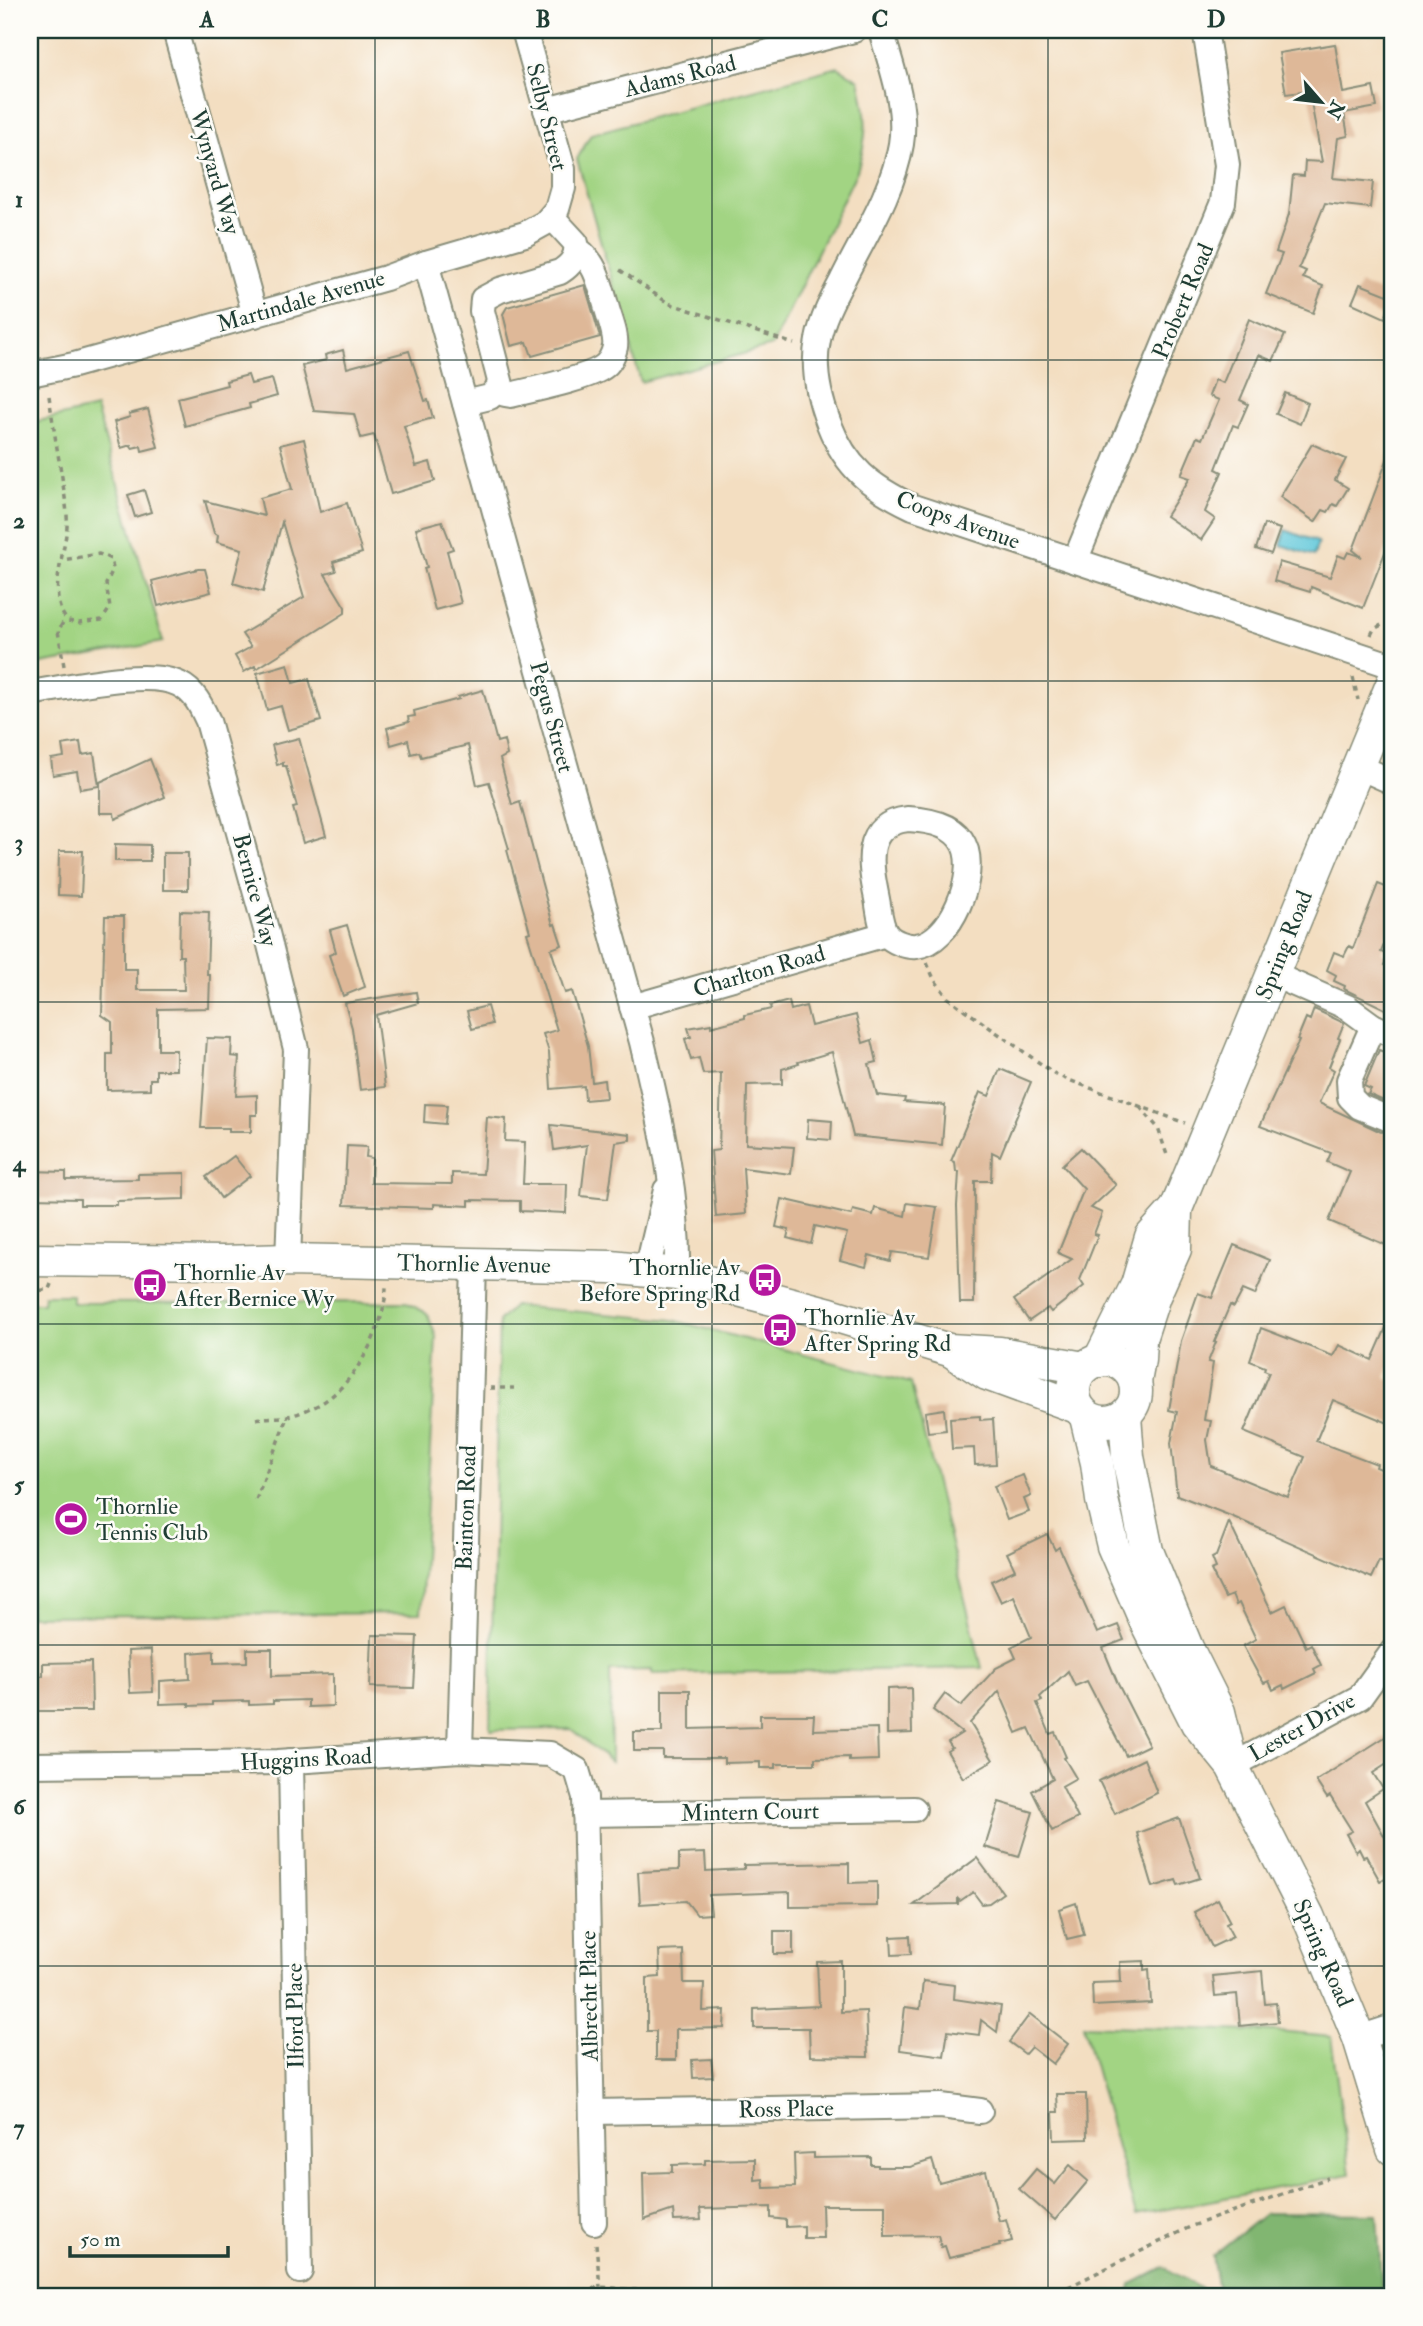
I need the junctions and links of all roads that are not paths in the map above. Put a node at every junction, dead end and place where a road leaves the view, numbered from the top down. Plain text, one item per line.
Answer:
1 (175, 30) edge
2 (524, 30) edge
3 (854, 30) edge
4 (881, 30) edge
5 (1205, 30) edge
6 (546, 110) junction
7 (556, 211) junction
8 (577, 249) junction
9 (426, 263) junction
10 (255, 315) junction
11 (30, 374) edge
12 (499, 389) junction
13 (465, 404) junction
14 (1075, 561) junction
15 (1393, 666) edge
16 (1393, 682) edge
17 (30, 693) edge
18 (1357, 766) junction
19 (1393, 782) edge
20 (886, 934) junction
21 (1272, 974) junction
22 (632, 1007) junction
23 (1383, 1031) edge
24 (1387, 1118) dead end
25 (1176, 1209) junction
26 (30, 1260) edge
27 (288, 1260) junction
28 (474, 1265) junction
29 (662, 1273) junction
30 (949, 1350) junction
31 (1091, 1364) junction
32 (1135, 1382) junction
33 (1082, 1412) junction
34 (1125, 1415) junction
35 (1393, 1651) edge
36 (460, 1750) junction
37 (291, 1761) junction
38 (30, 1765) edge
39 (1232, 1766) junction
40 (577, 1770) joint
41 (914, 1808) dead end
42 (585, 1814) junction
43 (1359, 2038) junction
44 (1393, 2043) edge
45 (980, 2110) dead end
46 (592, 2112) junction
47 (1393, 2149) edge
48 (594, 2222) road end
49 (299, 2271) dead end

1 - 10 street, Wynyard Way
2 - 6 street, Selby Street
3 - 6 street, Adams Road
4 - 14 street, Coops Avenue
5 - 14 street, Probert Road
6 - 7 street, Selby Street
7 - 8 street
7 - 9 street, Martindale Avenue
8 - 12 street
8 - 12 street
9 - 10 street, Martindale Avenue
9 - 13 street, Pegus Street
10 - 11 street, Martindale Avenue
12 - 13 street
13 - 22 street, Pegus Street
14 - 15 street, Coops Avenue
16 - 18 main road, Spring Road
17 - 27 street, Bernice Way
18 - 19 street
18 - 21 main road, Spring Road
20 - 20 street
20 - 22 street, Charlton Road
21 - 23 street
21 - 25 main road, Spring Road
22 - 29 street, Pegus Street
23 - 24 street
25 - 31 main road, Spring Road
25 - 32 main road, Spring Road
26 - 27 main road, Thornlie Avenue
27 - 28 main road, Thornlie Avenue
28 - 29 main road, Thornlie Avenue
28 - 36 street, Bainton Road
29 - 30 main road, Thornlie Avenue
30 - 31 main road, Thornlie Avenue
30 - 33 main road, Thornlie Avenue
31 - 32 main road
31 - 33 main road, Spring Road
32 - 34 main road, Spring Road
33 - 34 main road
33 - 39 main road, Spring Road
34 - 39 main road, Spring Road
35 - 39 street, Lester Drive
36 - 37 street, Huggins Road
36 - 40 street, Huggins Road
37 - 38 street, Huggins Road
37 - 49 street, Ilford Place
39 - 43 main road, Spring Road
40 - 42 street, Albrecht Place
41 - 42 street, Mintern Court
42 - 46 street, Albrecht Place
43 - 44 street
43 - 47 main road, Spring Road
45 - 46 street, Ross Place
46 - 48 street, Albrecht Place

